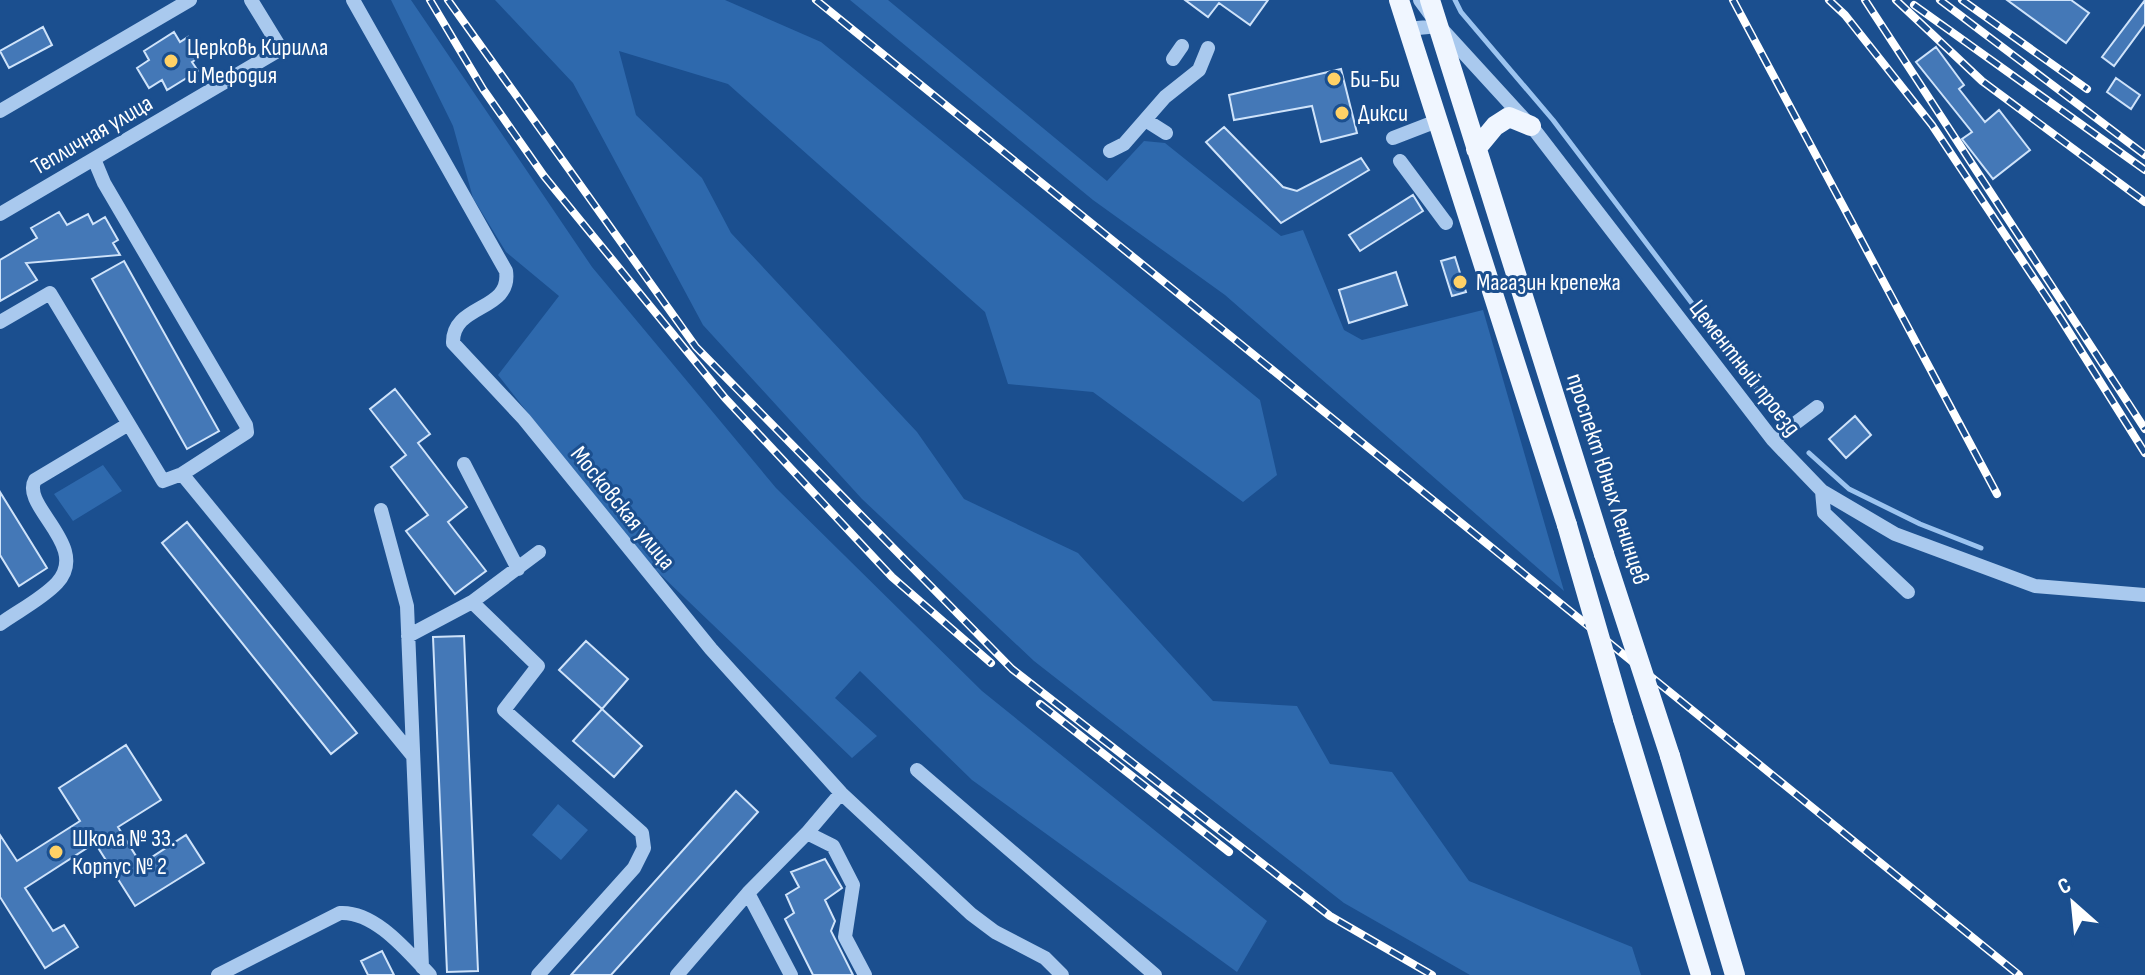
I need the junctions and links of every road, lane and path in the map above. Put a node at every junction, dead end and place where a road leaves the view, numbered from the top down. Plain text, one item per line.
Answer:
1 (190, 0) edge
2 (251, 0) edge
3 (353, 0) edge
4 (1399, 0) edge
5 (1420, 0) edge
6 (1430, 0) edge
7 (1439, 26) junction
8 (1407, 29) junction
9 (1208, 48) dead end
10 (0, 111) edge
11 (1147, 121) junction
12 (1437, 121) junction
13 (1531, 126) junction
14 (1166, 133) dead end
15 (1393, 138) dead end
16 (1476, 149) junction
17 (1110, 151) dead end
18 (94, 159) junction
19 (1400, 161) dead end
20 (0, 214) edge
21 (1446, 223) dead end
22 (0, 322) edge
23 (1817, 407) dead end
24 (127, 425) junction
25 (1773, 440) junction
26 (464, 464) dead end
27 (182, 474) junction
28 (1822, 491) junction
29 (381, 510) dead end
30 (539, 552) dead end
31 (518, 569) junction
32 (1908, 592) dead end
33 (2145, 595) edge
34 (472, 602) junction
35 (0, 624) edge
36 (408, 636) junction
37 (413, 757) junction
38 (917, 770) dead end
39 (841, 793) junction
40 (807, 833) junction
41 (748, 893) junction
42 (426, 971) edge
43 (218, 975) edge
44 (538, 975) edge
45 (677, 975) edge
46 (791, 975) edge
47 (865, 975) edge
48 (1062, 975) edge
49 (1155, 975) edge
50 (1701, 975) edge
51 (1735, 975) edge

1 - 10 street
2 - 18 street, Тепличная улица
3 - 39 street, Московская улица
4 - 8 main road
5 - 7 street, Цементный проезд
6 - 7 main road, проспект Юных Ленинцев
7 - 8 street
7 - 13 street, Цементный проезд
7 - 16 main road, проспект Юных Ленинцев
8 - 12 main road
9 - 11 street
11 - 14 street
11 - 17 street
12 - 15 street
12 - 50 main road, bridge
13 - 16 main road
13 - 25 street, Цементный проезд
16 - 51 main road, проспект Юных Ленинцев, bridge
18 - 20 street, Тепличная улица
18 - 27 street
19 - 21 street
22 - 24 street
23 - 25 street
24 - 27 street
24 - 35 street
25 - 28 street, Цементный проезд
26 - 31 street
27 - 37 street
28 - 32 street
28 - 33 street, Цементный проезд
29 - 36 street
30 - 31 street
31 - 34 street
34 - 36 street
34 - 44 street
36 - 37 street
37 - 42 street
38 - 49 street
39 - 40 street
39 - 48 street, Московская улица
40 - 41 street
40 - 47 street
41 - 45 street
41 - 46 street
42 - 43 street

